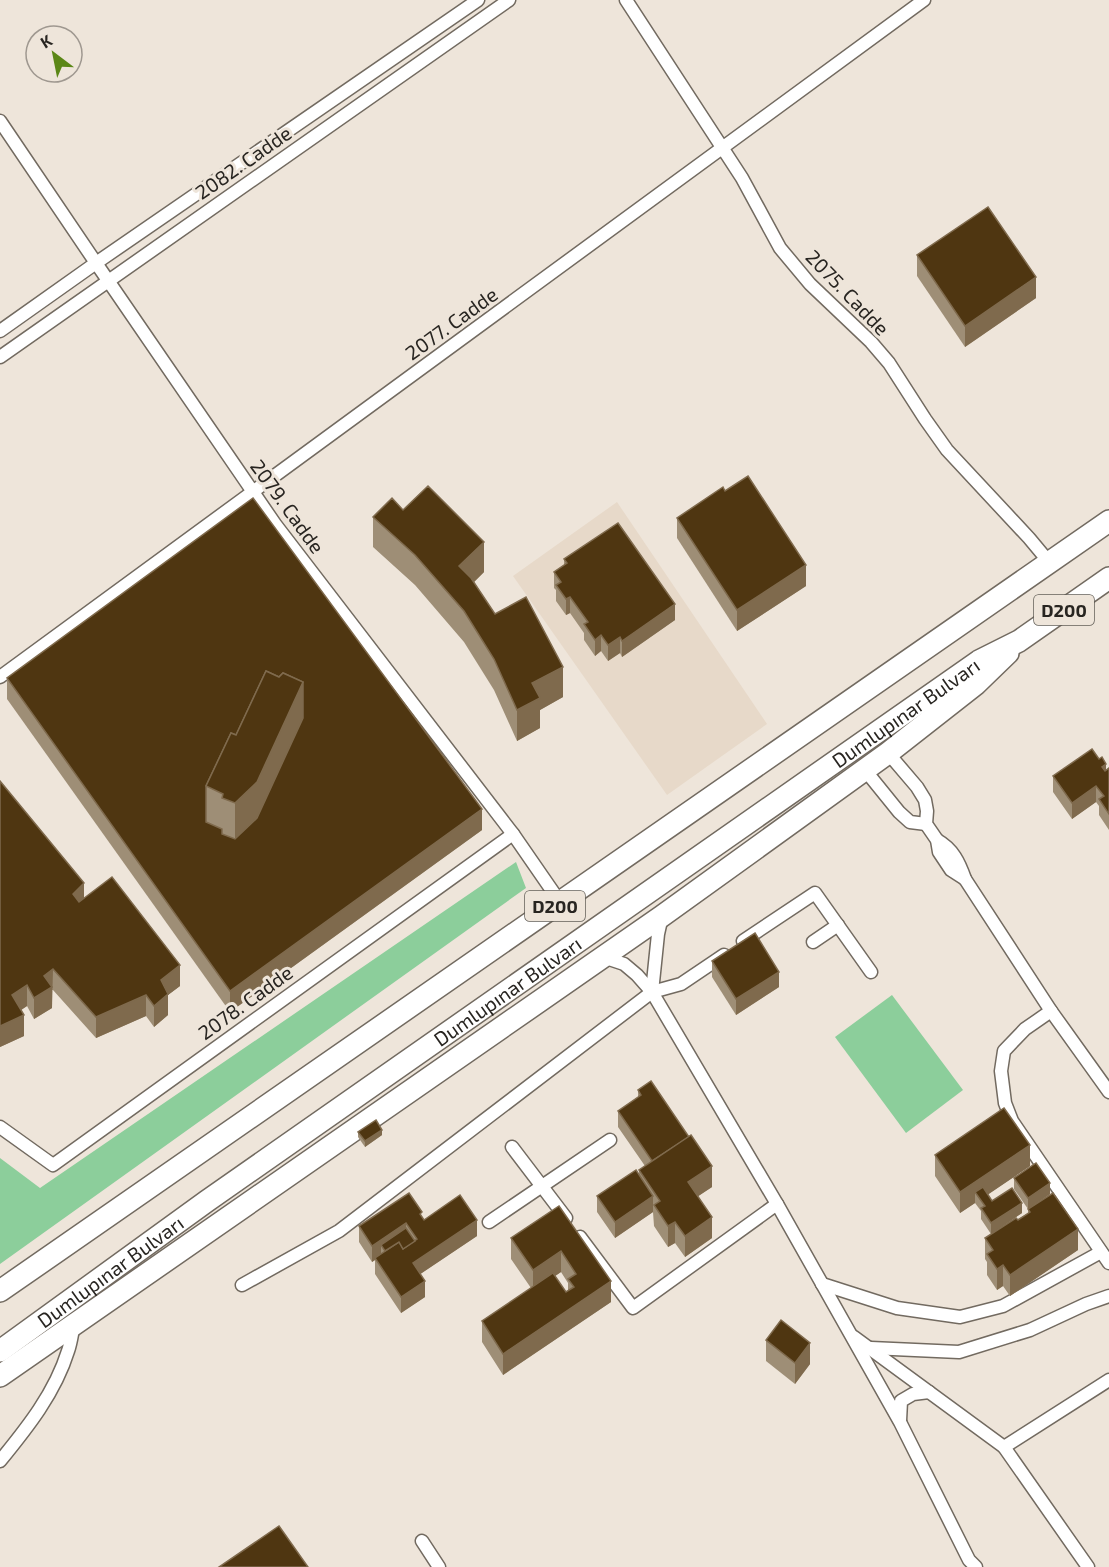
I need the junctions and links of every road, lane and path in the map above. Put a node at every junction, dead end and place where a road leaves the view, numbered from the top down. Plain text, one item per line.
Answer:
1 (478, 0) edge
2 (509, 0) edge
3 (626, 0) edge
4 (924, 0) edge
5 (0, 121) edge
6 (723, 148) junction
7 (96, 263) junction
8 (108, 281) junction
9 (0, 331) edge
10 (0, 357) edge
11 (253, 492) junction
12 (1109, 521) edge
13 (1050, 562) junction
14 (1109, 578) edge
15 (1018, 641) junction
16 (0, 677) edge
17 (888, 753) junction
18 (865, 770) junction
19 (926, 824) junction
20 (513, 834) junction
21 (560, 902) junction
22 (662, 916) junction
23 (838, 925) junction
24 (813, 942) dead end
25 (603, 957) junction
26 (871, 972) dead end
27 (652, 992) junction
28 (1051, 1011) junction
29 (1109, 1092) edge
30 (0, 1127) edge
31 (610, 1140) dead end
32 (512, 1148) dead end
33 (541, 1186) junction
34 (777, 1204) junction
35 (489, 1222) dead end
36 (1101, 1252) junction
37 (1109, 1263) edge
38 (822, 1284) junction
39 (242, 1285) dead end
40 (0, 1291) edge
41 (1109, 1296) edge
42 (74, 1324) junction
43 (851, 1335) junction
44 (869, 1348) junction
45 (0, 1351) edge
46 (0, 1376) edge
47 (1109, 1380) edge
48 (929, 1392) junction
49 (900, 1422) junction
50 (1004, 1447) junction
51 (0, 1461) edge
52 (422, 1541) dead end
53 (440, 1567) edge
54 (976, 1567) edge
55 (1088, 1567) edge

1 - 7 street, 2082. Cadde
2 - 8 street, 2082. Cadde
3 - 6 street, 2075. Cadde
4 - 6 street, 2077. Cadde
5 - 7 street, 2079. Cadde
6 - 11 street, 2077. Cadde
6 - 13 street, 2075. Cadde
7 - 8 street, 2079. Cadde
7 - 9 street, 2082. Cadde
8 - 10 street, 2082. Cadde
8 - 11 street, 2079. Cadde
11 - 16 street, 2077. Cadde
11 - 20 street, 2079. Cadde
12 - 13 highway, Dumlupınar Bulvarı / D200
13 - 21 highway, Dumlupınar Bulvarı / D200
14 - 15 highway, Dumlupınar Bulvarı / D200
15 - 17 highway
15 - 45 highway, Dumlupınar Bulvarı / D200
17 - 18 highway
17 - 19 street
18 - 19 street
18 - 22 highway
19 - 28 street
20 - 21 street, 2079. Cadde
20 - 30 street, 2078. Cadde
21 - 40 highway, Dumlupınar Bulvarı / D200
22 - 25 highway
22 - 27 street
23 - 24 street
23 - 26 street
23 - 27 street
25 - 27 street
25 - 42 highway
27 - 34 street
27 - 39 street
28 - 29 street
28 - 36 street
31 - 33 street
32 - 33 street
33 - 34 street
33 - 35 street
34 - 38 street
36 - 37 street
36 - 38 street
38 - 43 street
41 - 44 street
42 - 46 highway
42 - 51 street
43 - 44 street
43 - 49 street
44 - 48 street
47 - 50 street
48 - 49 street
48 - 50 street
49 - 54 street
50 - 55 street
52 - 53 street

